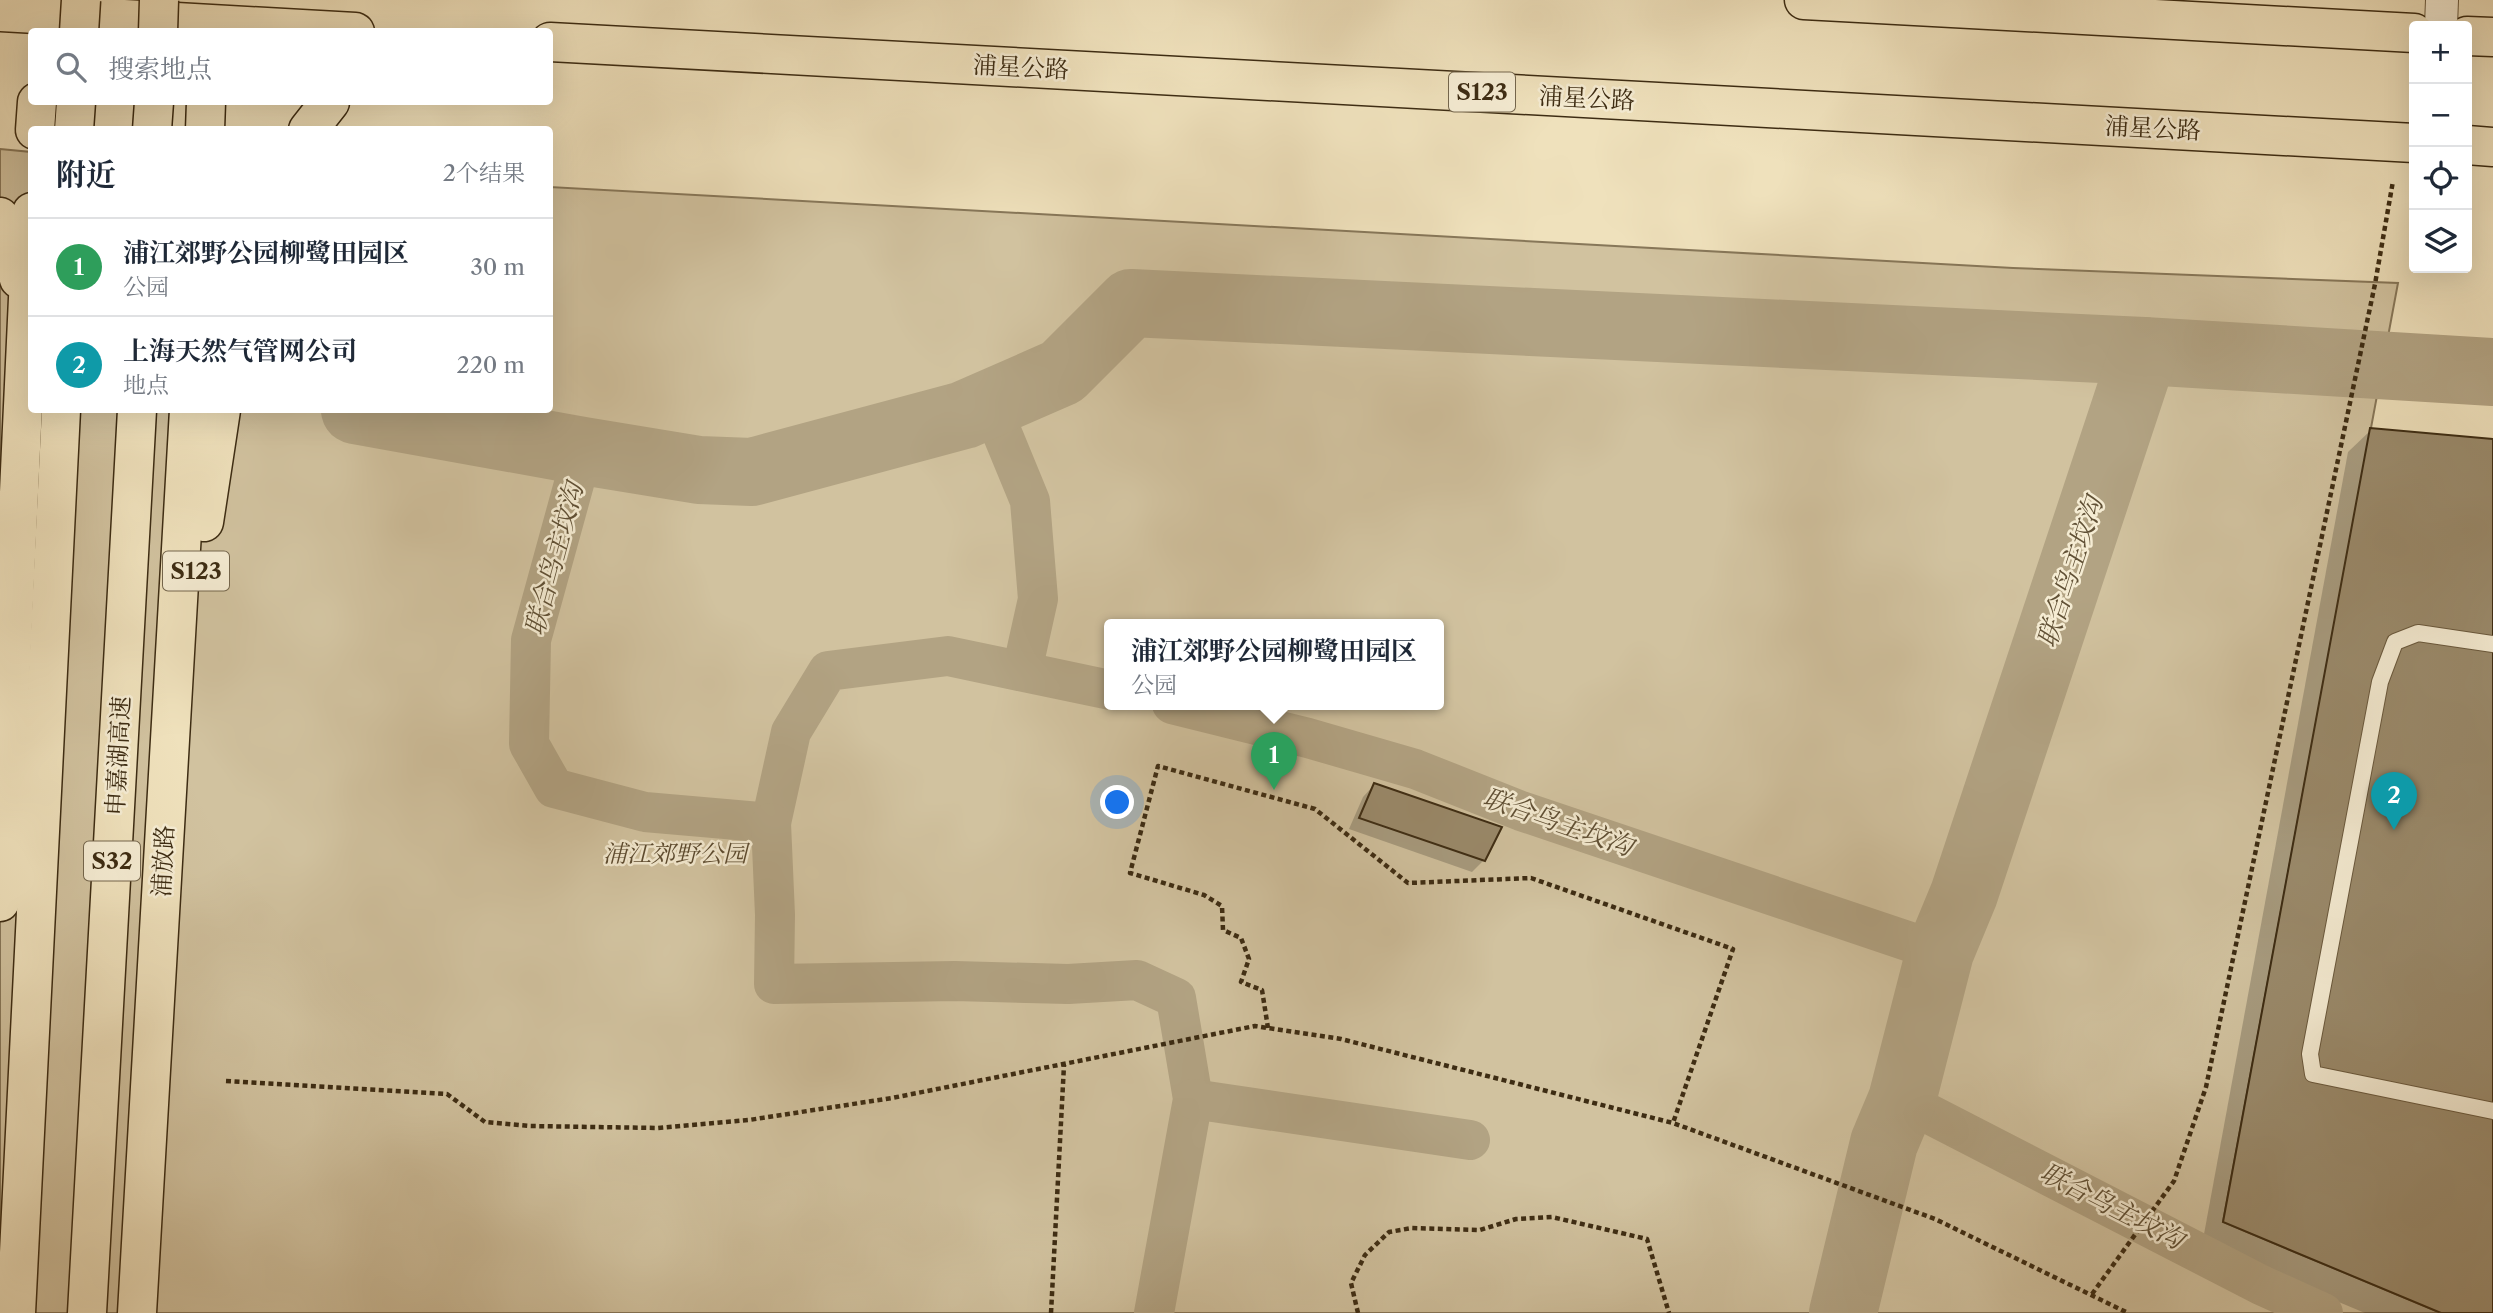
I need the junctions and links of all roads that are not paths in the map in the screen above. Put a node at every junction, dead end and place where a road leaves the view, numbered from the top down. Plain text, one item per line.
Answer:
1 (81, 0) edge
2 (1804, 0) edge
3 (2442, 0) edge
4 (0, 12) edge
5 (41, 15) edge
6 (158, 18) edge
7 (211, 18) edge
8 (2441, 21) edge
9 (79, 28) edge
10 (314, 28) edge
11 (2409, 33) edge
12 (2472, 36) edge
13 (2493, 37) edge
14 (553, 42) edge
15 (37, 105) edge
16 (76, 105) edge
17 (154, 105) edge
18 (206, 105) edge
19 (328, 105) edge
20 (35, 126) edge
21 (74, 126) edge
22 (152, 126) edge
23 (205, 126) edge
24 (311, 126) edge
25 (2407, 142) edge
26 (2472, 145) edge
27 (2493, 147) edge
28 (0, 217) edge
29 (28, 287) edge
30 (27, 306) junction
31 (61, 413) edge
32 (137, 413) edge
33 (204, 416) edge
34 (2493, 644) edge
35 (0, 902) edge
36 (2493, 1111) edge
37 (16, 1313) edge
38 (87, 1313) edge
39 (137, 1313) edge

1 - 9 main road, bridge
2 - 11 main road
3 - 8 street
4 - 5 main road
5 - 6 main road
6 - 7 main road
7 - 10 main road
12 - 13 main road
14 - 25 main road, 浦星公路 / S123
15 - 20 main road
16 - 21 main road
17 - 22 main road
18 - 23 main road
19 - 24 main road
26 - 27 main road
28 - 30 main road
29 - 30 main road
30 - 35 main road
31 - 37 main road
32 - 38 main road, 申嘉湖高速 / S32
33 - 39 main road, 浦放路 / S123
34 - 36 lane

